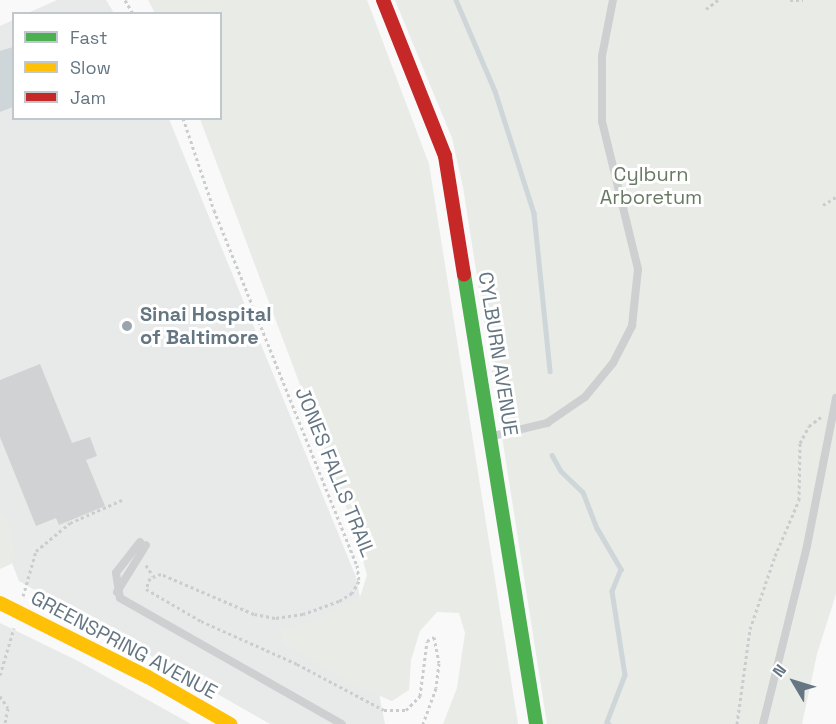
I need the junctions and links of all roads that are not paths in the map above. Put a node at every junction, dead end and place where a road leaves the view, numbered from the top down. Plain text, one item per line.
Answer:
1 (383, 0) edge
2 (614, 0) edge
3 (836, 398) edge
4 (491, 436) junction
5 (143, 544) dead end
6 (0, 603) edge
7 (230, 724) edge
8 (342, 724) edge
9 (536, 724) edge
10 (763, 724) edge

1 - 4 street, CYLBURN AVENUE
2 - 4 lane
3 - 10 lane
4 - 9 street, CYLBURN AVENUE
5 - 8 lane
6 - 7 street, GREENSPRING AVENUE

